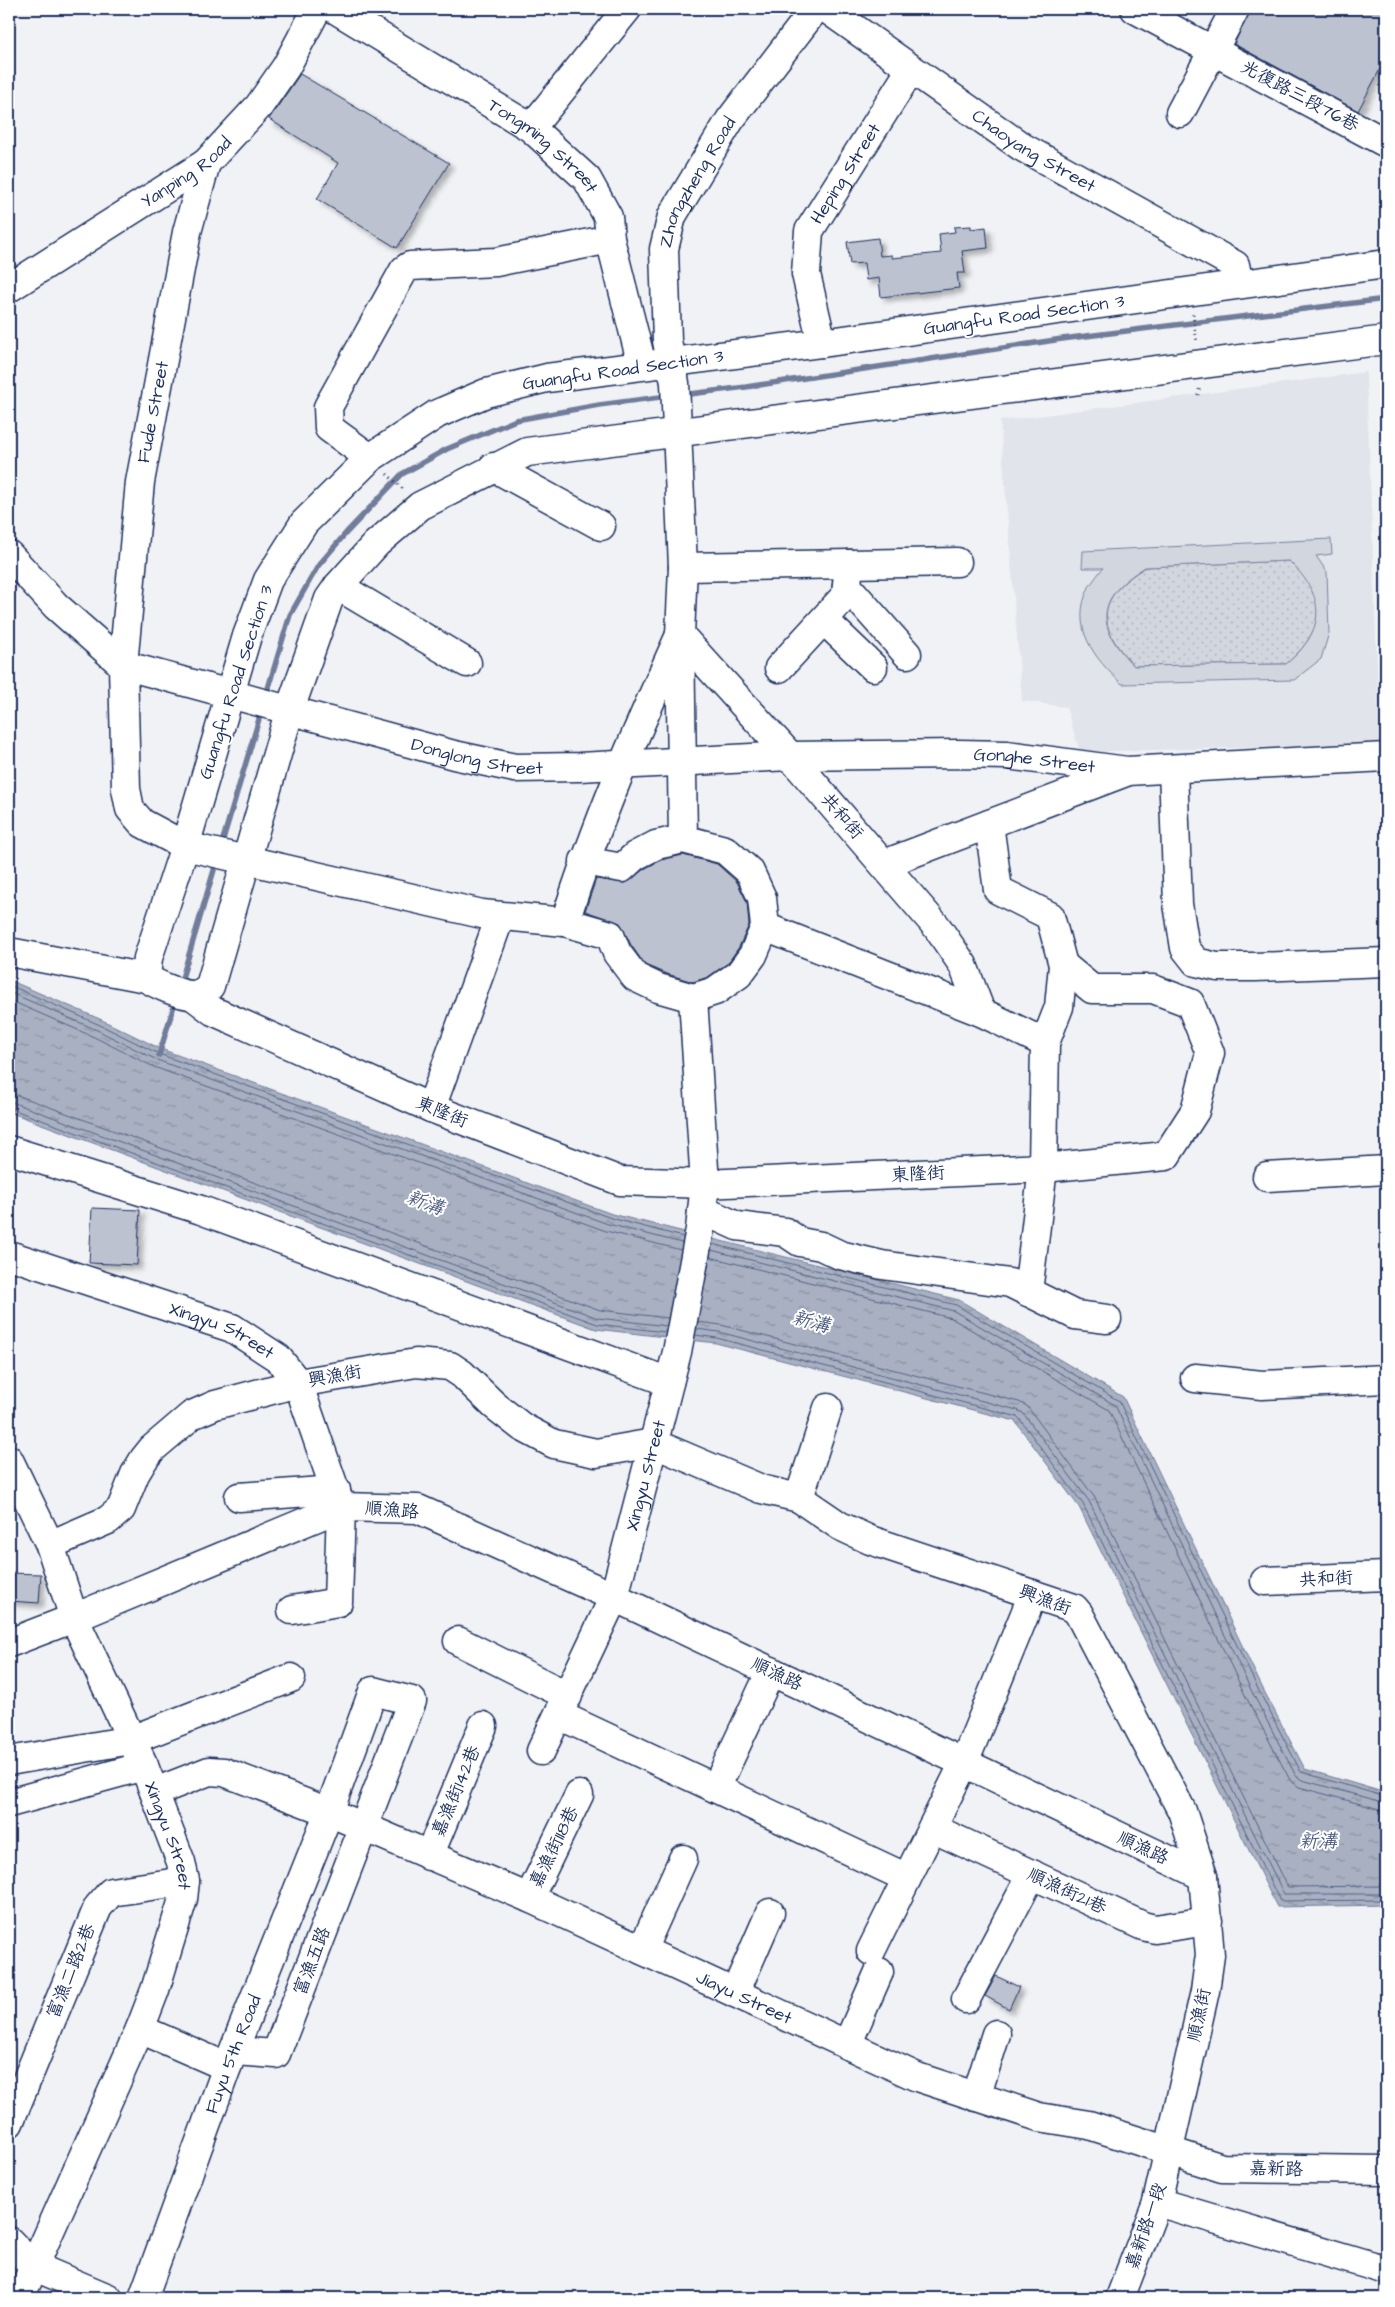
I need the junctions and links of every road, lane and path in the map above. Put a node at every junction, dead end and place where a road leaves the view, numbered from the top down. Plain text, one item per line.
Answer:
1 (317, 9) edge
2 (335, 9) edge
3 (627, 9) edge
4 (815, 9) edge
5 (827, 9) edge
6 (1135, 9) edge
7 (1235, 9) edge
8 (1213, 49) junction
9 (911, 68) junction
10 (1180, 113) dead end
11 (531, 128) junction
12 (1386, 143) edge
13 (206, 163) junction
14 (610, 239) junction
15 (1386, 264) edge
16 (1240, 284) junction
17 (9, 288) edge
18 (1194, 317) dead end
19 (1196, 338) dead end
20 (1386, 340) edge
21 (822, 343) junction
22 (642, 366) junction
23 (673, 372) junction
24 (676, 421) junction
25 (370, 458) junction
26 (493, 468) junction
27 (420, 506) junction
28 (601, 526) dead end
29 (9, 555) edge
30 (957, 562) dead end
31 (683, 567) junction
32 (848, 575) junction
33 (338, 586) junction
34 (824, 620) junction
35 (680, 635) junction
36 (907, 654) dead end
37 (467, 663) dead end
38 (123, 665) junction
39 (873, 667) dead end
40 (779, 668) dead end
41 (238, 696) junction
42 (285, 708) junction
43 (790, 756) junction
44 (1386, 757) edge
45 (680, 763) junction
46 (621, 765) junction
47 (1173, 769) junction
48 (1127, 771) junction
49 (989, 824) junction
50 (683, 839) junction
51 (186, 846) junction
52 (247, 859) junction
53 (584, 860) junction
54 (884, 864) junction
55 (500, 918) junction
56 (565, 922) junction
57 (765, 927) junction
58 (9, 952) edge
59 (1386, 962) edge
60 (1063, 965) junction
61 (150, 981) junction
62 (192, 995) junction
63 (693, 998) junction
64 (981, 1012) junction
65 (1045, 1043) junction
66 (431, 1108) junction
67 (9, 1150) edge
68 (1044, 1168) junction
69 (1386, 1170) edge
70 (1267, 1177) dead end
71 (702, 1208) junction
72 (9, 1255) edge
73 (1028, 1292) junction
74 (1107, 1319) dead end
75 (1195, 1378) dead end
76 (1386, 1379) edge
77 (669, 1382) junction
78 (298, 1383) junction
79 (828, 1408) dead end
80 (653, 1443) junction
81 (9, 1460) edge
82 (239, 1497) dead end
83 (799, 1498) junction
84 (338, 1499) junction
85 (50, 1545) junction
86 (1386, 1576) edge
87 (1265, 1582) dead end
88 (1033, 1594) junction
89 (614, 1597) junction
90 (292, 1610) dead end
91 (74, 1618) junction
92 (458, 1641) dead end
93 (9, 1643) edge
94 (771, 1671) junction
95 (291, 1678) dead end
96 (563, 1705) junction
97 (483, 1726) dead end
98 (131, 1740) junction
99 (541, 1751) dead end
100 (9, 1761) edge
101 (964, 1763) junction
102 (144, 1766) junction
103 (716, 1788) junction
104 (155, 1792) junction
105 (579, 1795) dead end
106 (9, 1803) edge
107 (329, 1812) junction
108 (363, 1827) junction
109 (932, 1828) junction
110 (429, 1856) junction
111 (682, 1859) dead end
112 (1032, 1874) junction
113 (1203, 1876) junction
114 (907, 1878) junction
115 (185, 1881) junction
116 (529, 1898) junction
117 (770, 1912) dead end
118 (1208, 1921) junction
119 (642, 1950) junction
120 (735, 1993) junction
121 (966, 1999) dead end
122 (140, 2029) junction
123 (996, 2034) dead end
124 (847, 2045) junction
125 (231, 2060) junction
126 (976, 2097) junction
127 (9, 2123) edge
128 (1169, 2152) junction
129 (1386, 2170) edge
130 (1157, 2202) junction
131 (9, 2241) edge
132 (33, 2266) junction
133 (1386, 2270) edge
134 (20, 2298) edge
135 (108, 2298) edge
136 (144, 2298) edge
137 (1120, 2298) edge

1 - 13 street, Yanping Road
2 - 11 street, Tongming Street
3 - 11 street
4 - 23 street, Zhongzheng Road
5 - 9 street, Chaoyang Street
6 - 8 street, 光復路三段76巷
7 - 8 street
8 - 10 street
8 - 12 street, 光復路三段76巷
9 - 16 street, Chaoyang Street
9 - 21 street, Heping Street
11 - 14 street, Tongming Street
13 - 17 street, Yanping Road
13 - 38 street, Fude Street
14 - 22 street, Tongming Street
14 - 25 street
15 - 16 street, Guangfu Road Section 3
16 - 21 street, Guangfu Road Section 3
18 - 19 path
20 - 24 street
21 - 23 street, Guangfu Road Section 3
22 - 23 street, Guangfu Road Section 3
22 - 25 street, Guangfu Road Section 3
23 - 24 street, Zhongzheng Road
24 - 26 street
24 - 31 street
25 - 27 path
25 - 41 street, Guangfu Road Section 3
26 - 27 street
26 - 28 street
27 - 33 street
29 - 38 street
30 - 32 street
31 - 32 street
31 - 35 street
32 - 34 street
32 - 36 street
33 - 37 street
33 - 42 street
34 - 39 street
34 - 40 street
35 - 43 street, 共和街
35 - 45 street
35 - 46 street
38 - 41 street
38 - 51 street, Fude Street
41 - 42 street, Donglong Street
41 - 51 street, Guangfu Road Section 3
42 - 46 street, Donglong Street
42 - 52 street
43 - 45 street, Gonghe Street
43 - 48 street, Gonghe Street
43 - 54 street, 共和街
44 - 47 street, Gonghe Street
45 - 46 street, Donglong Street
45 - 50 street
46 - 53 street
47 - 48 street, Gonghe Street
47 - 59 street
48 - 49 street
49 - 54 street
49 - 60 street
50 - 53 street
50 - 57 street
51 - 52 street, Fude Street
51 - 61 street, Guangfu Road Section 3
52 - 55 street, Fude Street
52 - 62 street
53 - 56 street
54 - 64 street, 共和街
55 - 56 street, Fude Street
55 - 66 street
56 - 63 street, Fude Street
57 - 63 street
57 - 64 street
58 - 61 street
60 - 65 street
60 - 68 street, 東隆街
61 - 62 street
62 - 66 street, 東隆街
63 - 71 street
64 - 65 street
65 - 68 street
66 - 71 street, 東隆街
67 - 77 street
68 - 71 street, 東隆街
68 - 73 street
69 - 70 street
71 - 73 street
71 - 77 street, Xingyu Street
72 - 78 street, Xingyu Street
73 - 74 street
75 - 76 street
77 - 80 street, Xingyu Street
78 - 80 street, 興漁街
78 - 84 street, Xingyu Street
78 - 85 street, 興漁街
79 - 83 street
80 - 83 street
80 - 89 street, Xingyu Street
81 - 85 street, Xingyu Street
82 - 84 street, 順漁路
83 - 88 street, 興漁街
84 - 89 street, 順漁路
84 - 90 street
84 - 91 street
85 - 91 street, Xingyu Street
86 - 87 street, 共和街
88 - 101 street
88 - 113 street, 興漁街
89 - 94 street, 順漁路
89 - 96 street, Xingyu Street
91 - 93 street
91 - 98 street, Xingyu Street
92 - 96 street
94 - 101 street, 順漁路
94 - 103 street
95 - 98 street
96 - 99 street, Xingyu Street
96 - 103 street
97 - 110 street, 嘉漁街142巷
98 - 100 street
98 - 102 street, Xingyu Street
101 - 109 street
101 - 113 street, 順漁路
102 - 104 street, Xingyu Street
102 - 106 street
103 - 114 street
104 - 107 street, Jiayu Street
104 - 115 street, Xingyu Street
105 - 116 street, 嘉漁街118巷
107 - 108 street, Jiayu Street
107 - 108 street, Fuyu 5th Road
107 - 125 street, Fuyu 5th Road
108 - 110 street, Jiayu Street
108 - 125 street, 富漁五路
109 - 112 street, 順漁街21巷
109 - 114 street
110 - 116 street, Jiayu Street
111 - 119 street
112 - 118 street, 順漁街21巷
112 - 121 street
113 - 118 street, 順漁街
114 - 124 street
115 - 122 street, Xingyu Street
115 - 127 street, 富漁二路2巷
116 - 119 street, Jiayu Street
117 - 120 street
118 - 128 street, 順漁街
119 - 120 street, Jiayu Street
120 - 124 street, Jiayu Street
122 - 125 street
122 - 132 street, Xingyu Street
123 - 126 street
124 - 126 street, Jiayu Street
125 - 136 street, Fuyu 5th Road
126 - 128 street, Jiayu Street
128 - 129 street, 嘉新路
128 - 130 street, 嘉新路一段
130 - 133 street
130 - 137 street, 嘉新路一段
131 - 132 street
132 - 134 street, Xingyu Street
132 - 135 street

